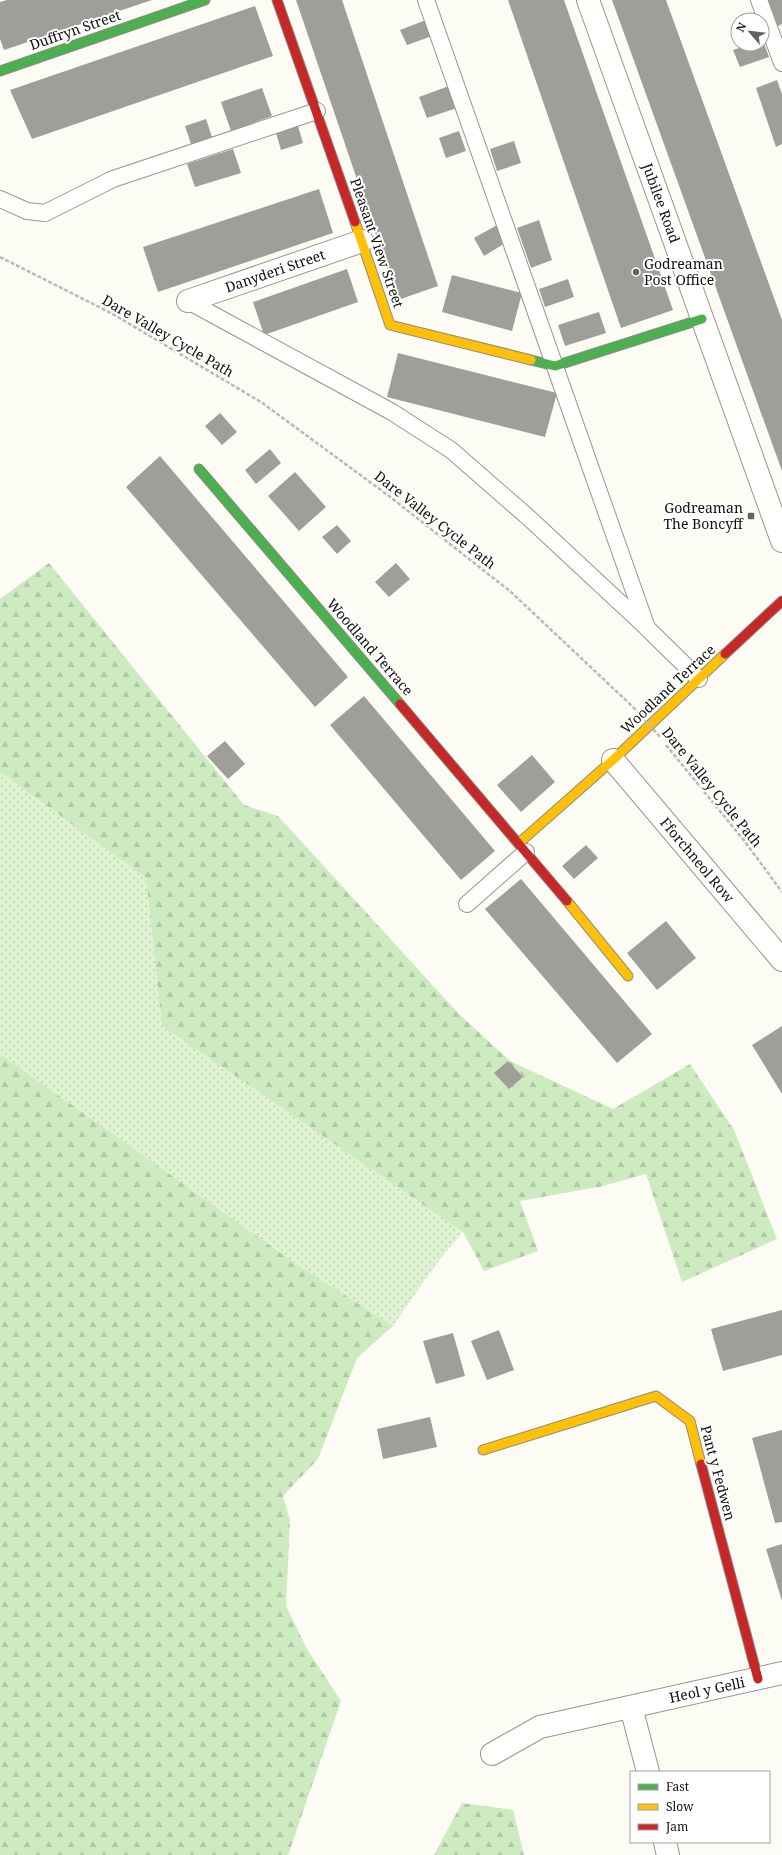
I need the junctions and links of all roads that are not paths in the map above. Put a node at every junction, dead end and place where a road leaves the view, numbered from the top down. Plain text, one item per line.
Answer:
1 (205, 0) edge
2 (277, 0) edge
3 (426, 0) edge
4 (588, 0) edge
5 (759, 0) edge
6 (782, 64) edge
7 (0, 71) edge
8 (316, 111) junction
9 (0, 199) edge
10 (362, 241) junction
11 (188, 301) joint
12 (702, 319) junction
13 (555, 366) junction
14 (199, 469) dead end
15 (782, 541) edge
16 (782, 601) edge
17 (647, 628) junction
18 (699, 679) junction
19 (613, 760) junction
20 (523, 847) junction
21 (466, 904) dead end
22 (782, 960) edge
23 (628, 976) dead end
24 (483, 1450) dead end
25 (782, 1673) edge
26 (758, 1679) junction
27 (632, 1707) junction
28 (492, 1754) dead end
29 (648, 1771) edge
30 (665, 1843) edge
31 (668, 1855) edge

1 - 7 street, Duffryn Street
2 - 8 street, Pleasant View Street
3 - 13 lane
4 - 12 street, Jubilee Road
5 - 6 lane
8 - 9 lane
8 - 10 street, Pleasant View Street
10 - 11 street, Danyderi Street
10 - 13 street, Pleasant View Street
11 - 17 lane
12 - 13 street
12 - 15 street, Jubilee Road
13 - 17 lane
14 - 20 street, Woodland Terrace
16 - 18 street, Woodland Terrace
17 - 18 lane
18 - 19 street, Woodland Terrace
19 - 20 street, Woodland Terrace
19 - 22 street, Fforchneol Row
20 - 21 lane
20 - 23 street, Woodland Terrace
24 - 26 street, Pant y Fedwen
25 - 26 street, Heol y Gelli
26 - 27 street, Heol y Gelli
27 - 28 street, Heol y Gelli
27 - 29 street
30 - 31 street

